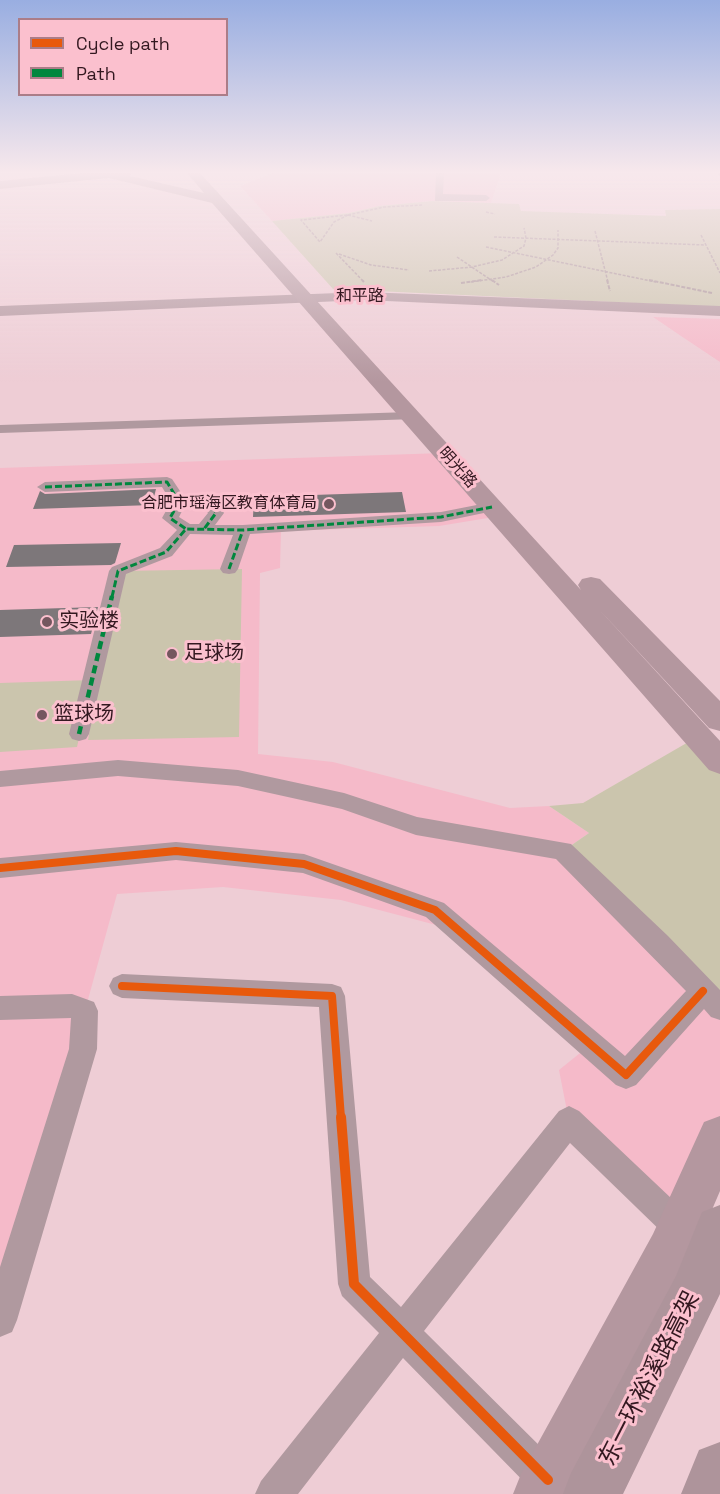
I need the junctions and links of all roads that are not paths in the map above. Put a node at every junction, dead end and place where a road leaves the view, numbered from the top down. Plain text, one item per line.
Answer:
1 (261, 243) edge
2 (319, 299) junction
3 (0, 311) edge
4 (720, 311) edge
5 (720, 319) edge
6 (0, 320) edge
7 (410, 416) junction
8 (0, 429) edge
9 (45, 487) dead end
10 (179, 502) junction
11 (492, 507) junction
12 (186, 529) junction
13 (204, 529) junction
14 (243, 530) junction
15 (229, 569) dead end
16 (720, 720) edge
17 (79, 734) dead end
18 (720, 762) edge
19 (0, 779) edge
20 (0, 868) edge
21 (122, 986) dead end
22 (712, 1000) edge
23 (0, 1008) edge
24 (720, 1138) edge
25 (700, 1229) edge
26 (0, 1320) edge
27 (402, 1332) junction
28 (720, 1471) edge
29 (560, 1489) edge
30 (274, 1494) edge
31 (710, 1494) edge

1 - 2 main road, 明光路
2 - 3 main road, 和平路
2 - 4 main road, 和平路
2 - 5 main road, 和平路
2 - 6 main road, 和平路
2 - 7 main road, 明光路
2 - 16 main road, 明光路
7 - 8 street
7 - 11 main road, 明光路
9 - 10 street
10 - 12 street
10 - 13 street
11 - 14 street
11 - 18 main road, 明光路
12 - 13 street
12 - 17 street
13 - 14 street
14 - 15 street
19 - 22 street
20 - 22 street
21 - 27 street
23 - 26 street
24 - 25 main road
25 - 27 street
25 - 29 highway, 东一环裕溪路高架
27 - 29 street
27 - 30 street
28 - 31 highway

